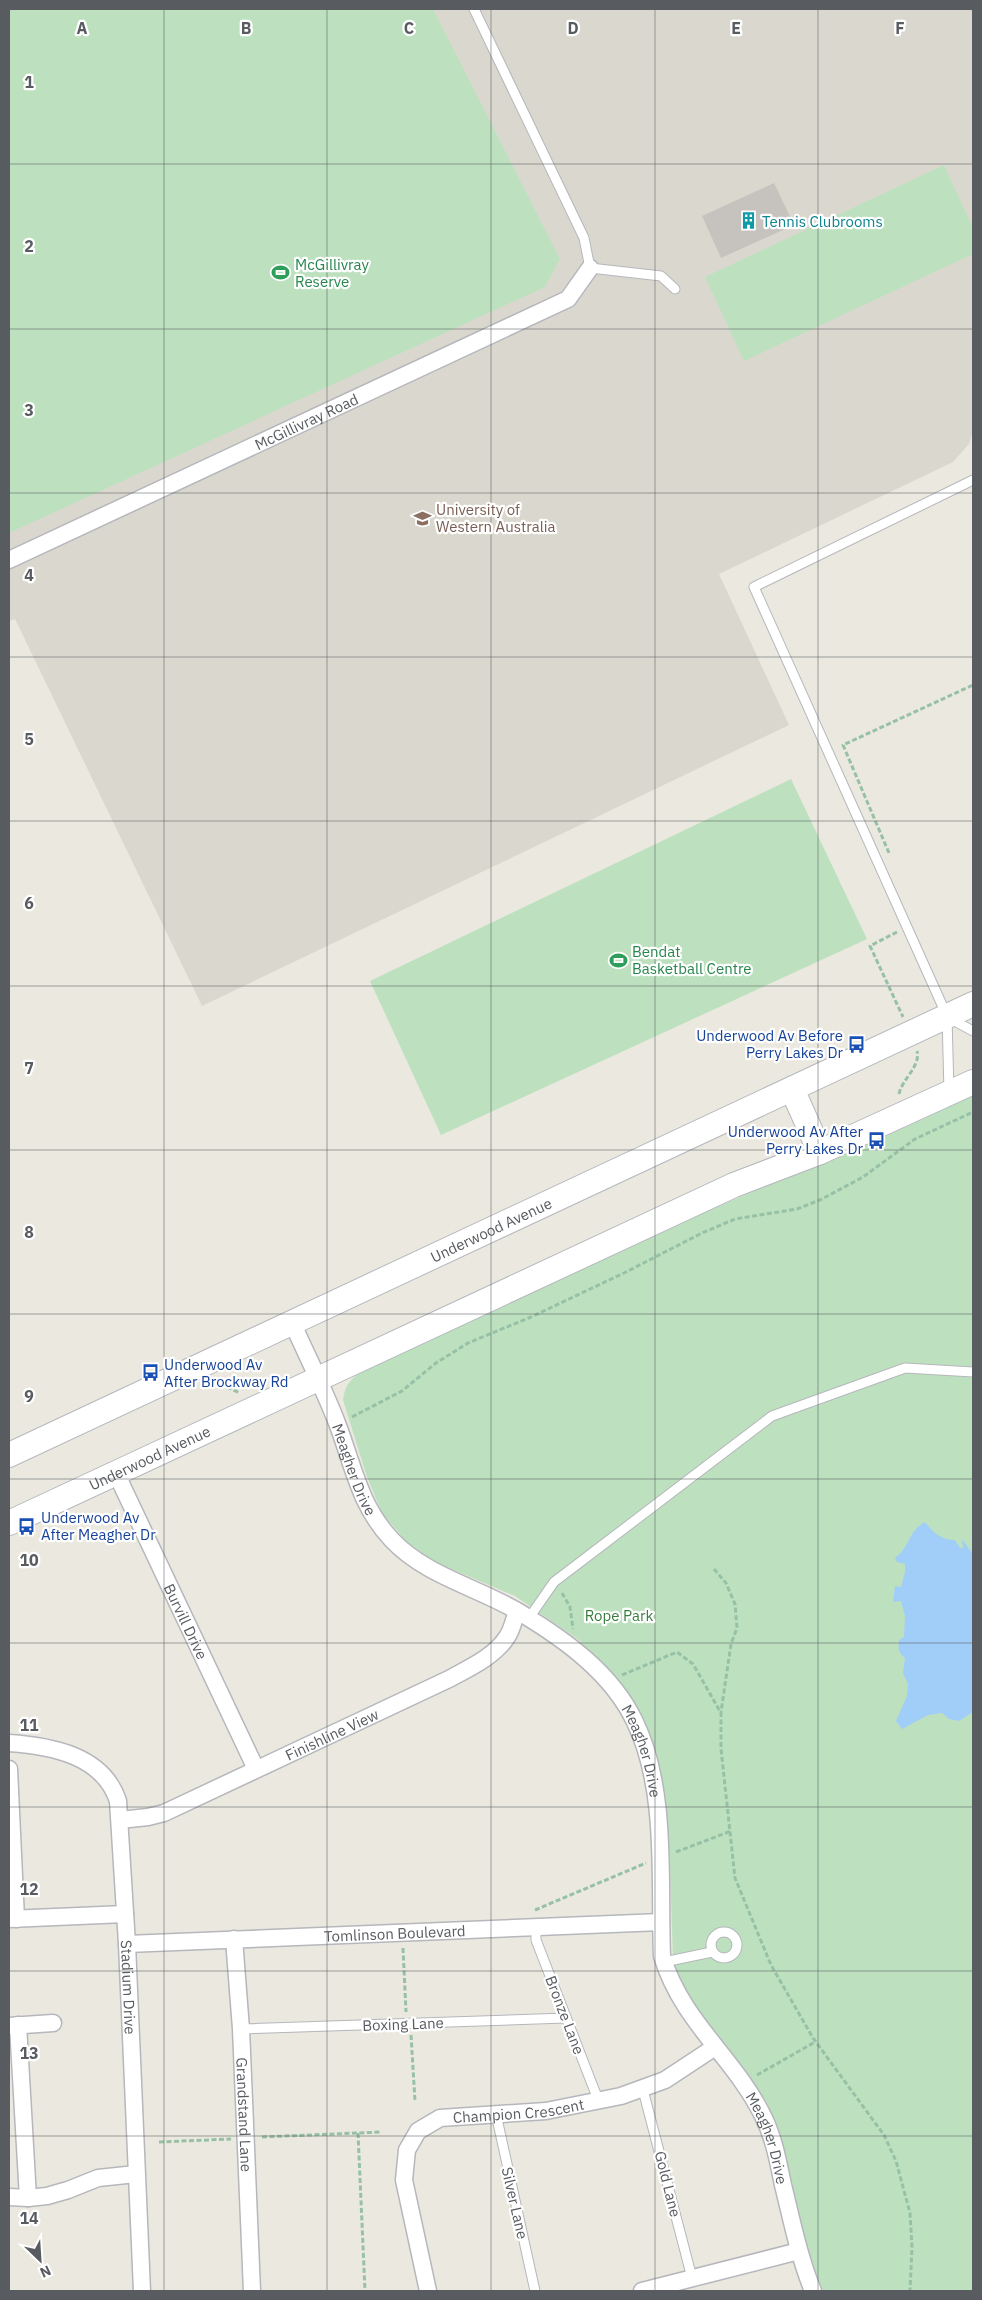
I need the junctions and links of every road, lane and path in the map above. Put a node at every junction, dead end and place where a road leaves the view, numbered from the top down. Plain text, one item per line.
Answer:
1 (474, 9) edge
2 (590, 268) junction
3 (675, 289) dead end
4 (973, 480) edge
5 (9, 560) edge
6 (973, 685) edge
7 (892, 859) dead end
8 (906, 927) junction
9 (973, 1004) edge
10 (947, 1016) junction
11 (903, 1017) dead end
12 (973, 1032) edge
13 (916, 1047) dead end
14 (973, 1082) edge
15 (792, 1089) junction
16 (949, 1094) junction
17 (901, 1099) dead end
18 (973, 1112) edge
19 (820, 1152) junction
20 (292, 1322) junction
21 (190, 1370) junction
22 (973, 1372) edge
23 (318, 1379) junction
24 (264, 1404) junction
25 (337, 1423) junction
26 (9, 1455) edge
27 (116, 1473) junction
28 (9, 1523) edge
29 (714, 1569) dead end
30 (554, 1582) junction
31 (523, 1614) junction
32 (571, 1647) junction
33 (607, 1681) junction
34 (721, 1713) junction
35 (9, 1743) edge
36 (9, 1769) edge
37 (256, 1769) junction
38 (120, 1820) junction
39 (731, 1831) junction
40 (10, 1847) edge
41 (660, 1858) junction
42 (532, 1911) dead end
43 (125, 1914) junction
44 (12, 1919) edge
45 (661, 1922) junction
46 (536, 1928) junction
47 (234, 1939) junction
48 (127, 1944) junction
49 (712, 1952) dead end
50 (664, 1962) junction
51 (566, 2018) junction
52 (53, 2023) dead end
53 (13, 2026) edge
54 (241, 2028) junction
55 (815, 2042) junction
56 (715, 2047) junction
57 (743, 2082) junction
58 (643, 2090) junction
59 (599, 2102) junction
60 (496, 2114) junction
61 (381, 2132) dead end
62 (358, 2133) junction
63 (237, 2138) dead end
64 (253, 2138) dead end
65 (159, 2142) dead end
66 (136, 2174) junction
67 (9, 2197) edge
68 (28, 2198) junction
69 (799, 2251) junction
70 (692, 2278) junction
71 (142, 2291) edge
72 (252, 2291) edge
73 (365, 2291) edge
74 (428, 2291) edge
75 (535, 2291) edge
76 (642, 2291) edge
77 (813, 2291) edge
78 (910, 2291) edge

1 - 2 lane
2 - 3 lane
2 - 5 street, McGillivray Road
4 - 8 lane
6 - 7 path
8 - 10 lane
8 - 11 path
9 - 10 main road, Underwood Avenue
10 - 12 lane
10 - 15 main road, Underwood Avenue
10 - 16 lane
13 - 17 path
14 - 16 main road, Underwood Avenue
15 - 19 main road
15 - 20 main road, Underwood Avenue
16 - 19 main road, Underwood Avenue
18 - 25 path
19 - 23 main road, Underwood Avenue
20 - 21 main road, Underwood Avenue
20 - 23 street, Meagher Drive
21 - 24 path
21 - 26 main road, Underwood Avenue
22 - 30 lane
23 - 24 main road, Underwood Avenue
23 - 25 street, Meagher Drive
24 - 27 main road, Underwood Avenue
25 - 31 street, Meagher Drive
27 - 28 main road, Underwood Avenue
27 - 37 street, Burvill Drive
29 - 34 path
30 - 31 lane
30 - 32 path
31 - 32 street, Meagher Drive
31 - 37 street, Finishline View
32 - 33 street, Meagher Drive
33 - 34 path
33 - 41 street, Meagher Drive
34 - 39 path
35 - 38 street, Stadium Drive
36 - 40 street
37 - 38 street, Finishline View
38 - 43 street, Stadium Drive
39 - 41 path
39 - 55 path
40 - 44 street
41 - 42 path
41 - 45 street, Meagher Drive
43 - 44 street
43 - 48 street, Stadium Drive
45 - 46 street, Tomlinson Boulevard
45 - 50 street, Meagher Drive
46 - 47 street, Tomlinson Boulevard
46 - 51 lane, Bronze Lane
47 - 48 street, Tomlinson Boulevard
47 - 54 street, Grandstand Lane
48 - 66 street, Stadium Drive
49 - 50 lane
50 - 56 street, Meagher Drive
51 - 54 lane, Boxing Lane
51 - 59 lane, Bronze Lane
52 - 53 street
53 - 68 street
54 - 72 street, Grandstand Lane
55 - 57 path
55 - 78 path
56 - 57 street, Meagher Drive
56 - 58 street, Champion Crescent
57 - 69 street, Meagher Drive
58 - 59 street, Champion Crescent
58 - 70 lane, Gold Lane
59 - 60 street, Champion Crescent
60 - 74 street, Champion Crescent
60 - 75 lane, Silver Lane
61 - 62 path
62 - 64 path
62 - 73 path
63 - 65 path
66 - 68 street
66 - 71 street, Stadium Drive
67 - 68 street
69 - 70 street
69 - 77 street, Meagher Drive
70 - 76 street

